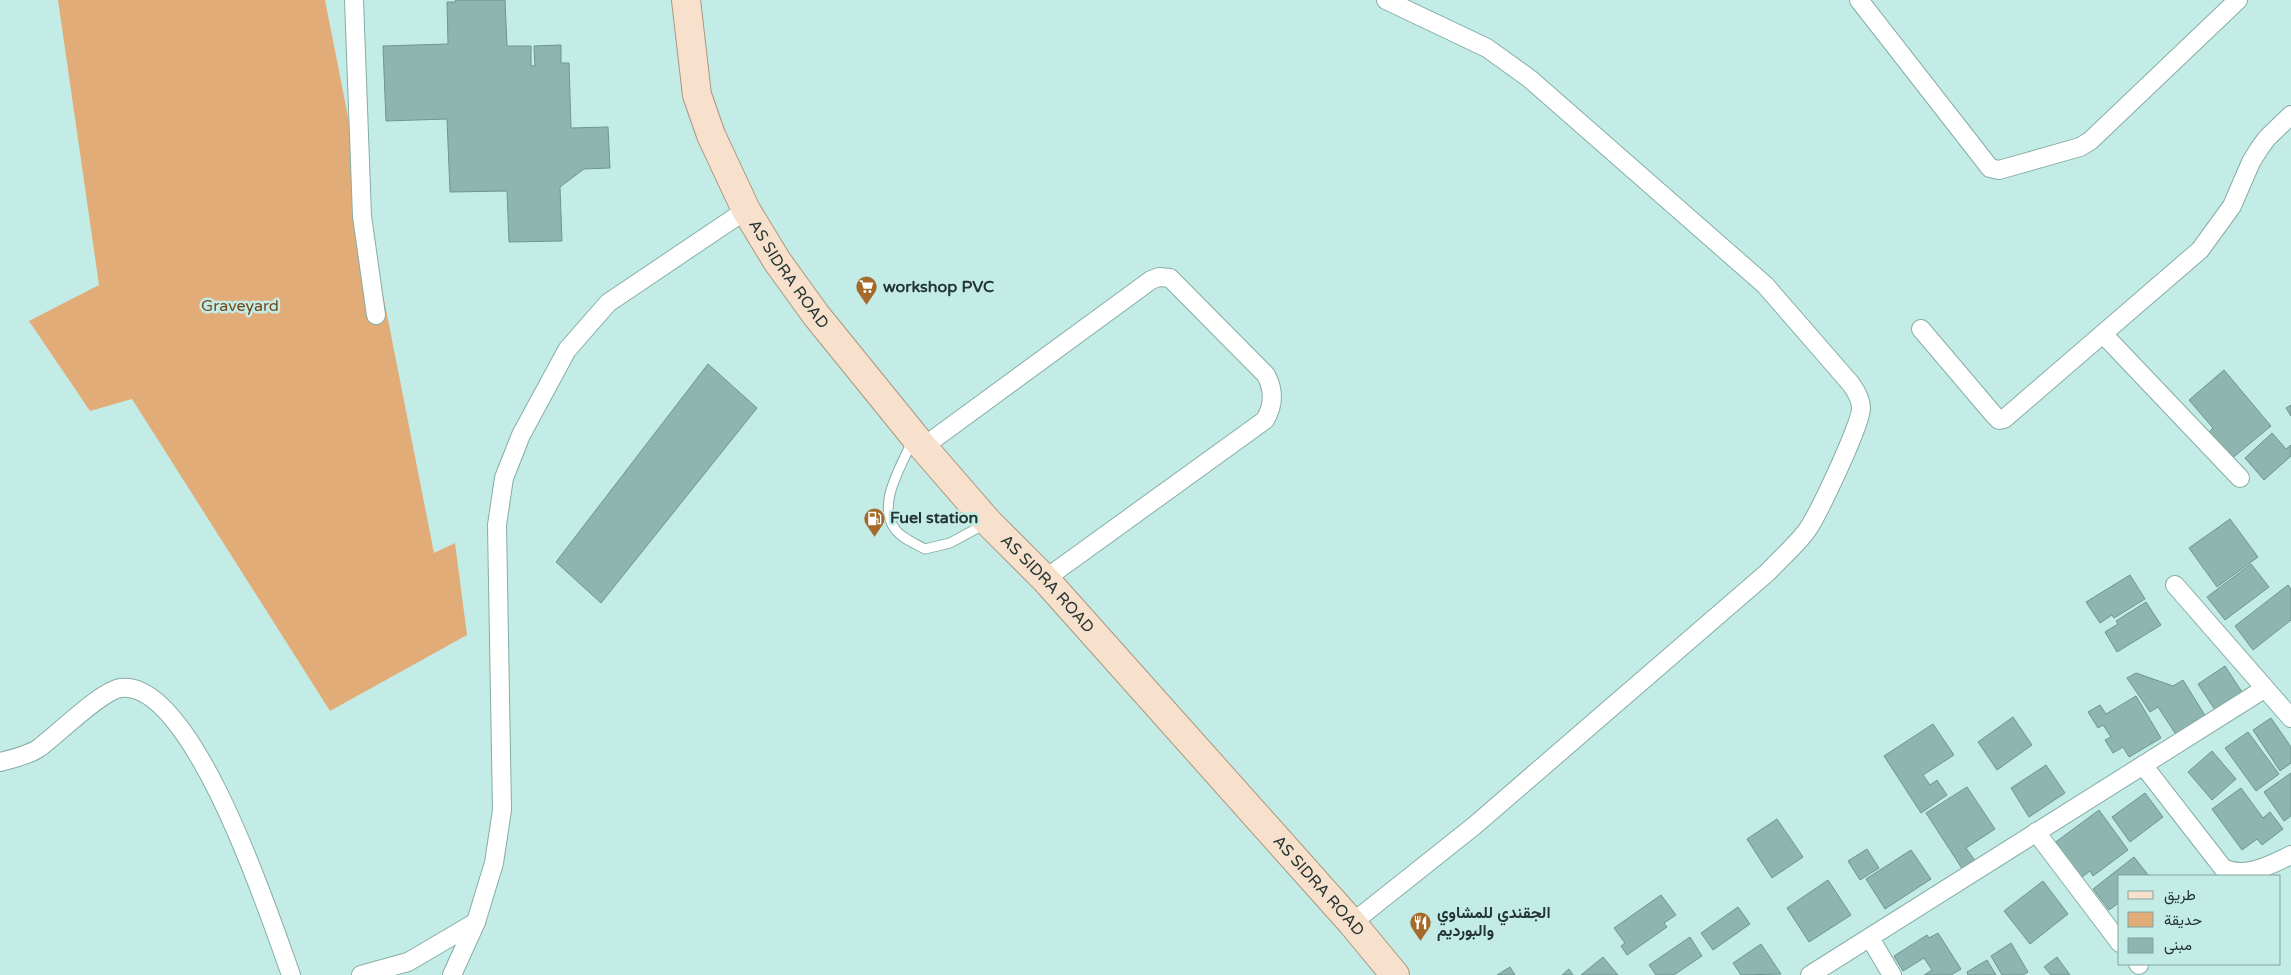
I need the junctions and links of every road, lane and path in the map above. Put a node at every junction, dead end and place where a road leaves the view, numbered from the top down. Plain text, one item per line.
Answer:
1 (354, 0) edge
2 (686, 0) edge
3 (1386, 0) edge
4 (1859, 0) edge
5 (2238, 0) edge
6 (2291, 115) edge
7 (746, 210) junction
8 (376, 315) dead end
9 (1921, 329) dead end
10 (2104, 335) junction
11 (919, 441) junction
12 (2240, 478) dead end
13 (988, 522) junction
14 (1044, 579) junction
15 (2175, 585) dead end
16 (2264, 689) junction
17 (2291, 718) edge
18 (0, 762) edge
19 (2143, 765) junction
20 (2036, 832) junction
21 (2291, 855) edge
22 (476, 922) junction
23 (1352, 923) junction
24 (1870, 938) junction
25 (2118, 940) edge
26 (291, 975) edge
27 (361, 975) edge
28 (452, 975) edge
29 (1395, 975) edge
30 (1810, 975) edge
31 (1892, 975) edge

1 - 8 street
2 - 7 main road, AS SIDRA ROAD
3 - 23 street
4 - 5 street
6 - 10 street
7 - 11 main road, AS SIDRA ROAD
7 - 22 street
9 - 10 street
10 - 12 street
11 - 13 main road, AS SIDRA ROAD
11 - 13 lane
11 - 14 street
13 - 14 main road, AS SIDRA ROAD
14 - 23 main road, AS SIDRA ROAD
15 - 16 street
16 - 17 street
16 - 19 street
18 - 26 street
19 - 20 street
19 - 21 street
20 - 24 street
20 - 25 street
22 - 27 street
22 - 28 street
23 - 29 main road, AS SIDRA ROAD
24 - 30 street
24 - 31 street

